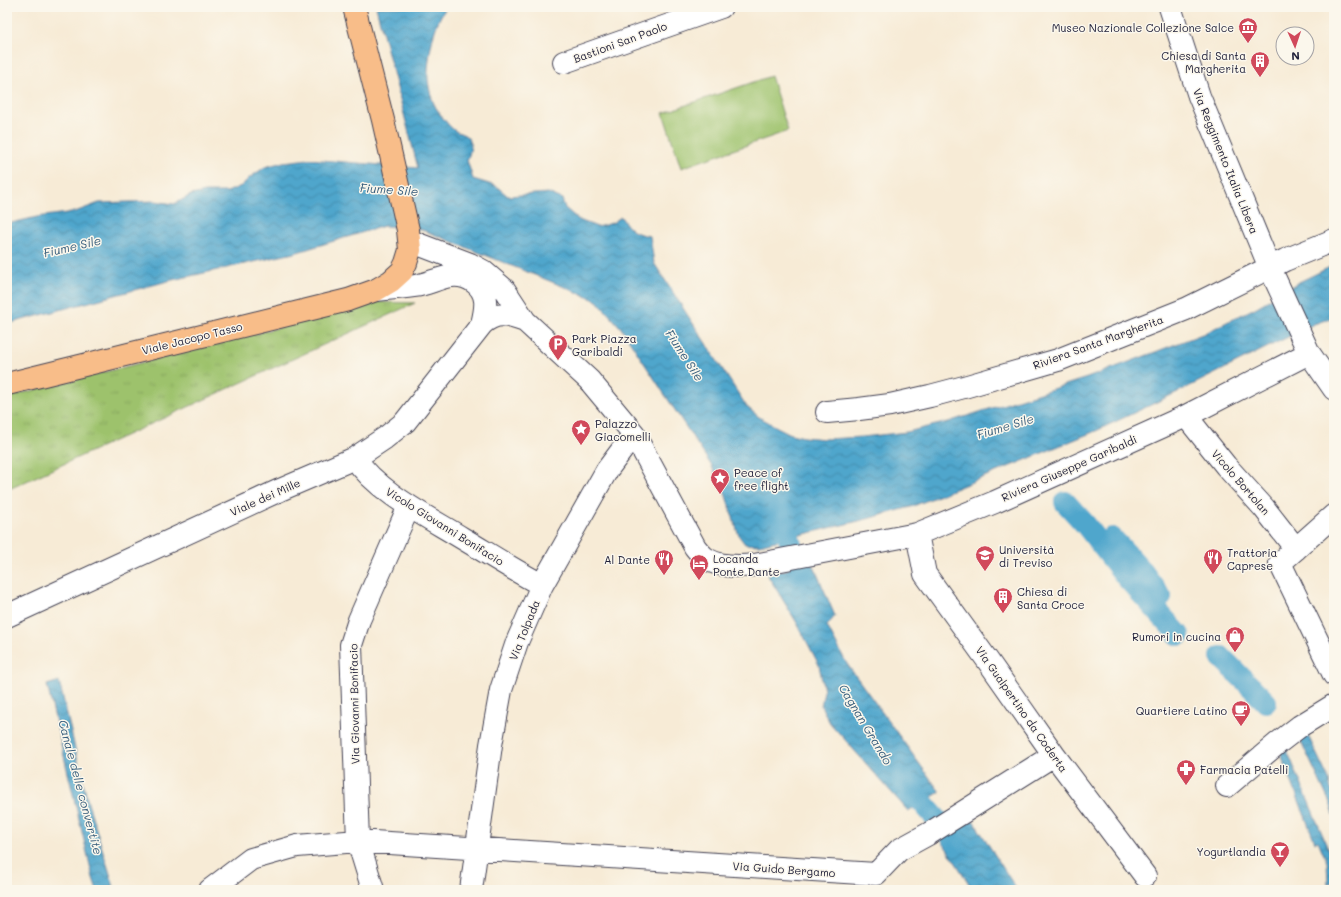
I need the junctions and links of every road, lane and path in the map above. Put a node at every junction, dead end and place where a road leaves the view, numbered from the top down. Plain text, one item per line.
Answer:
1 (354, 7) edge
2 (722, 7) edge
3 (1170, 7) edge
4 (564, 62) dead end
5 (1334, 240) edge
6 (410, 241) junction
7 (1270, 268) junction
8 (376, 290) junction
9 (525, 321) junction
10 (482, 324) junction
11 (1305, 345) junction
12 (7, 384) edge
13 (1334, 389) edge
14 (827, 412) dead end
15 (1186, 416) junction
16 (634, 434) junction
17 (355, 458) junction
18 (409, 506) junction
19 (1334, 516) edge
20 (917, 534) junction
21 (1296, 549) junction
22 (542, 585) junction
23 (7, 616) edge
24 (1334, 675) edge
25 (1334, 705) edge
26 (1054, 755) junction
27 (1227, 786) dead end
28 (358, 841) junction
29 (476, 850) junction
30 (1145, 876) dead end
31 (874, 882) edge
32 (210, 890) edge
33 (373, 890) edge
34 (471, 890) edge

1 - 6 main road
2 - 4 street, Bastioni San Paolo
3 - 7 street, Via Reggimento Italia Libera
5 - 7 street, Riviera Santa Margherita
6 - 8 main road, Viale Jacopo Tasso
6 - 9 street
7 - 11 street, Via Reggimento Italia Libera
7 - 14 street, Riviera Santa Margherita
8 - 10 street, Viale Jacopo Tasso
8 - 12 main road, Viale Jacopo Tasso
9 - 10 street
9 - 16 street
10 - 17 street, Viale dei Mille
11 - 13 street, Via Reggimento Italia Libera
11 - 15 street, Riviera Giuseppe Garibaldi
15 - 20 street, Riviera Giuseppe Garibaldi
15 - 21 street, Vicolo Bortolan
16 - 20 street, Riviera Giuseppe Garibaldi
16 - 22 street, Via Tolpada
17 - 18 street, Vicolo Giovanni Bonifacio
17 - 23 street, Viale dei Mille
18 - 22 street, Vicolo Giovanni Bonifacio
18 - 28 street, Via Giovanni Bonifacio
19 - 21 street
20 - 26 street, Via Gualpertino da Coderta
21 - 24 street
22 - 29 street, Via Tolpada
25 - 27 street
26 - 30 street, Via Gualpertino da Coderta
26 - 31 street, Via Guido Bergamo
28 - 29 street, Via Guido Bergamo
28 - 32 street, Via Guido Bergamo
28 - 33 street, Via Giovanni Bonifacio
29 - 31 street, Via Guido Bergamo
29 - 34 street, Via Tolpada

